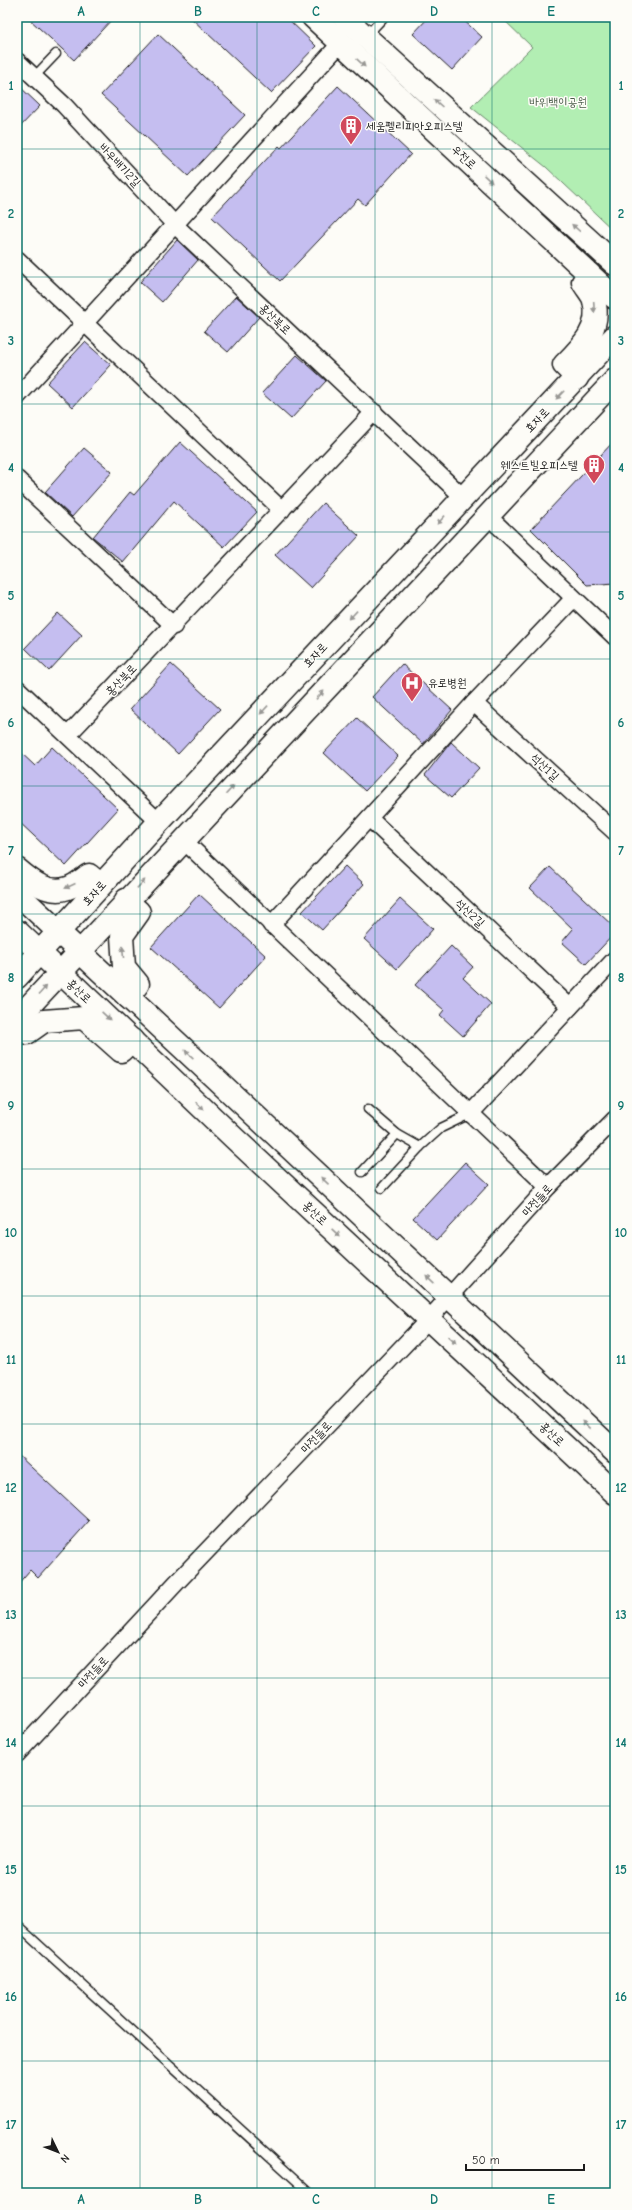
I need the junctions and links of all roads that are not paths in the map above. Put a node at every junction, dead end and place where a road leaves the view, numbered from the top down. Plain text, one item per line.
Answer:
1 (313, 17) edge
2 (344, 17) edge
3 (384, 17) edge
4 (354, 40) junction
5 (56, 54) dead end
6 (17, 61) edge
7 (34, 77) junction
8 (176, 226) junction
9 (593, 242) junction
10 (615, 250) edge
11 (17, 259) edge
12 (615, 264) edge
13 (589, 274) junction
14 (615, 298) edge
15 (86, 324) junction
16 (615, 336) edge
17 (577, 378) junction
18 (615, 380) edge
19 (17, 397) edge
20 (374, 412) junction
21 (17, 479) edge
22 (463, 497) junction
23 (282, 510) junction
24 (488, 516) junction
25 (573, 599) junction
26 (174, 626) junction
27 (615, 637) edge
28 (17, 688) edge
29 (474, 703) junction
30 (68, 735) junction
31 (369, 818) junction
32 (159, 822) junction
33 (615, 832) edge
34 (183, 840) junction
35 (17, 869) edge
36 (101, 885) junction
37 (17, 893) edge
38 (126, 900) junction
39 (272, 925) junction
40 (17, 931) edge
41 (58, 932) junction
42 (79, 951) junction
43 (39, 954) junction
44 (615, 959) edge
45 (59, 973) junction
46 (17, 977) edge
47 (128, 996) junction
48 (570, 1007) junction
49 (17, 1019) edge
50 (17, 1024) edge
51 (132, 1040) junction
52 (368, 1109) dead end
53 (470, 1114) junction
54 (615, 1119) edge
55 (397, 1134) junction
56 (420, 1146) junction
57 (362, 1172) dead end
58 (548, 1187) junction
59 (382, 1188) dead end
60 (449, 1297) junction
61 (429, 1319) junction
62 (615, 1452) edge
63 (615, 1493) edge
64 (17, 1754) edge
65 (17, 1926) edge
66 (310, 2193) edge

1 - 4 street, 우전로
2 - 4 street, 우전로
3 - 4 lane
4 - 8 street
9 -> 4 street, 우전로
4 -> 13 street, 우전로
5 - 7 lane
6 - 7 street, 바우배기2길
7 - 8 street, 바우배기2길
8 - 15 street
8 - 20 street, 홍산북로
9 - 10 street
9 - 12 street, 우전로
11 - 15 street
13 - 14 street, 우전로
13 -> 17 street
15 - 19 street
15 - 23 street
16 - 17 street, 효자로
17 -> 22 street, 효자로
18 - 24 street
20 - 22 street, 홍산북로
20 - 23 street, 홍산북로
21 - 26 street
22 -> 32 street, 효자로
23 - 26 street, 홍산북로
24 - 25 street
34 -> 24 street
25 - 27 street
25 - 29 street
26 - 30 street, 홍산북로
28 - 30 street
29 - 31 street
29 - 33 street, 석산1길
30 - 32 street
31 - 39 street
31 - 48 street, 석산2길
32 - 36 street, 효자로
38 -> 34 street
34 - 39 street
36 -> 35 street
36 - 41 street, 효자로
37 - 41 street
38 - 42 street
47 -> 38 street
39 - 53 street
40 - 43 street, 홍산로
41 - 42 street
41 - 43 street, 효자로
42 - 45 street
42 - 47 street
43 - 45 street, 홍산로
43 - 46 street, 효자로
44 - 48 street
49 -> 45 street
45 -> 51 street, 홍산로
60 -> 47 street
48 - 53 street
50 - 51 street
51 -> 61 street, 홍산로
52 - 55 lane
53 - 56 lane
53 - 58 street
54 - 58 street, 마전들로
55 - 56 lane
55 - 57 lane
56 - 59 lane
58 - 60 street, 마전들로
60 - 61 street, 마전들로
62 -> 60 street
61 -> 63 street, 홍산로
61 - 64 street, 마전들로
65 - 66 lane

